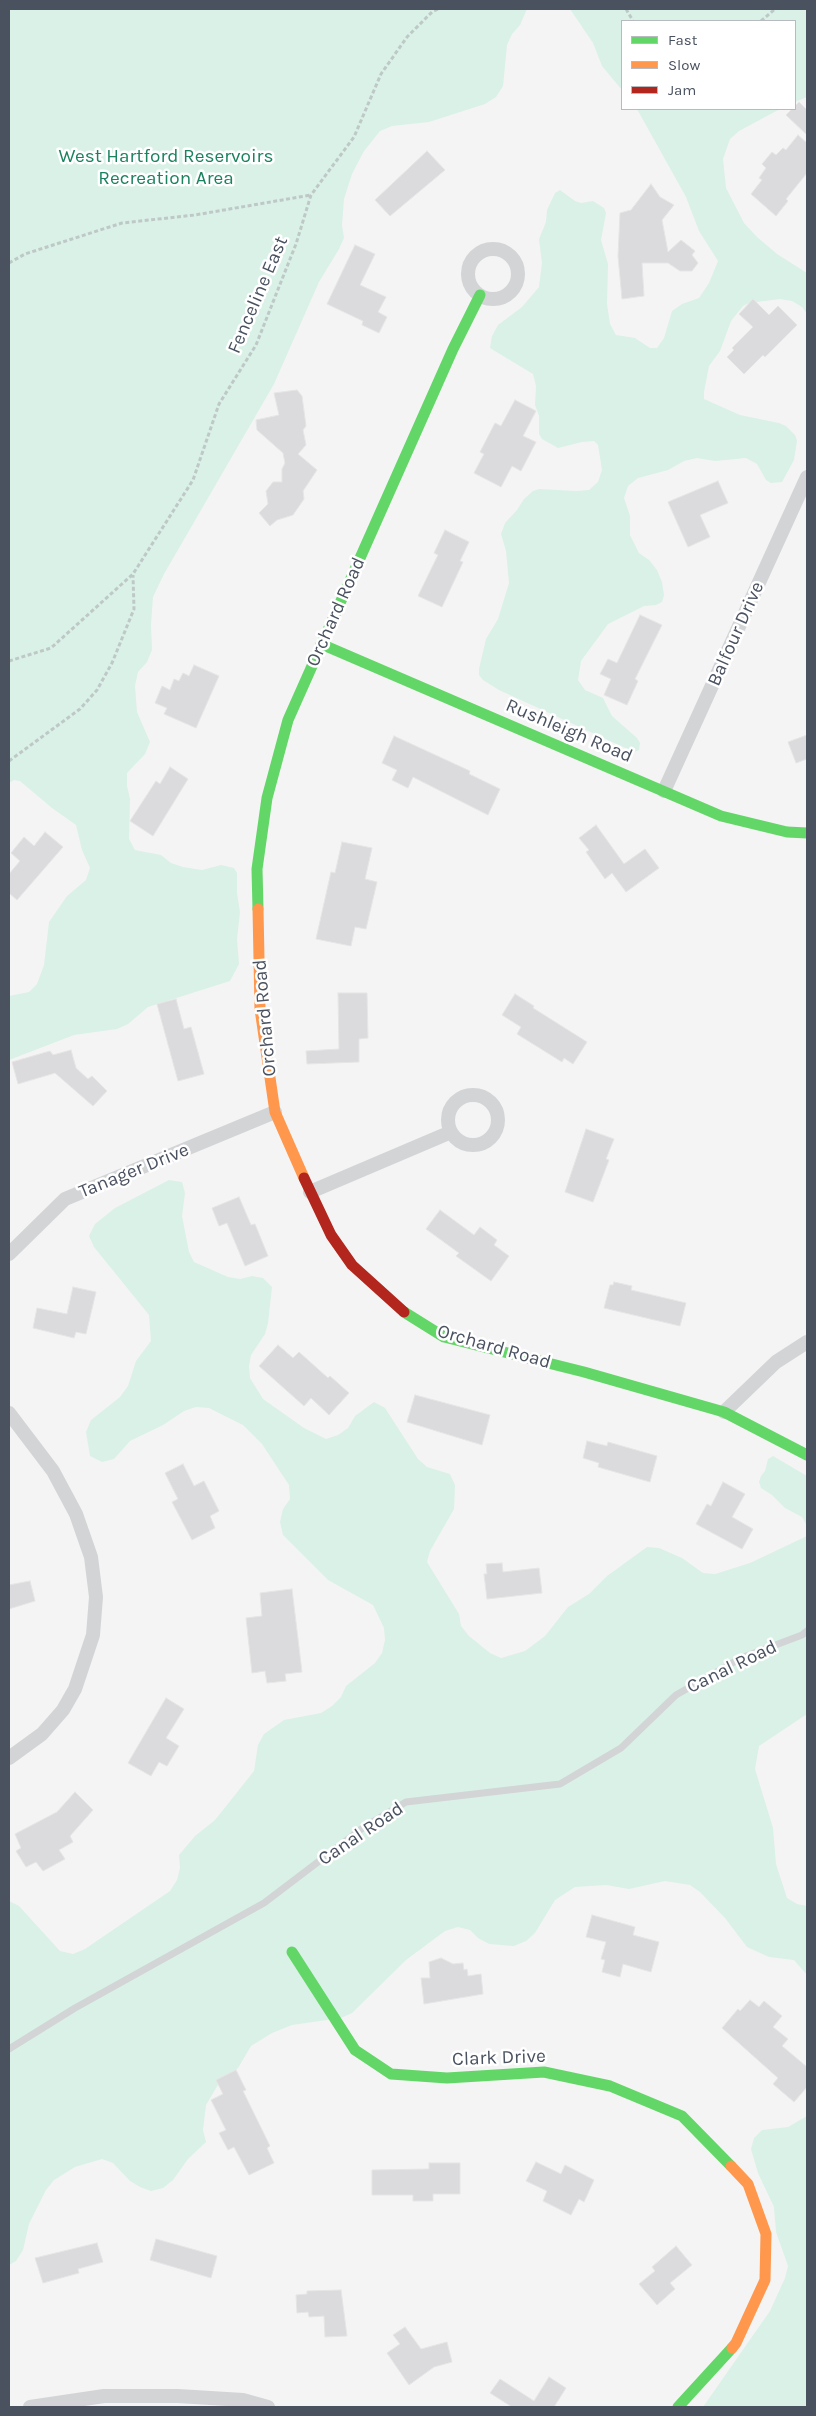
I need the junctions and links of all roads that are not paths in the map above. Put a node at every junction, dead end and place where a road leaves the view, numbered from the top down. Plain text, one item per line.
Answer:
1 (480, 295) dead end
2 (807, 477) edge
3 (321, 644) junction
4 (664, 791) junction
5 (807, 832) edge
6 (275, 1112) junction
7 (451, 1132) dead end
8 (310, 1192) junction
9 (9, 1254) edge
10 (807, 1342) edge
11 (724, 1412) junction
12 (9, 1413) edge
13 (807, 1455) edge
14 (807, 1630) edge
15 (9, 1758) edge
16 (292, 1952) dead end
17 (9, 2049) edge
18 (30, 2407) edge
19 (268, 2407) edge
20 (678, 2407) edge

1 - 3 street, Orchard Road
2 - 4 street, Balfour Drive
3 - 4 street, Rushleigh Road
3 - 6 street, Orchard Road
4 - 5 street, Rushleigh Road
6 - 8 street, Orchard Road
6 - 9 street, Tanager Drive
7 - 8 street
8 - 11 street, Orchard Road
10 - 11 street
11 - 13 street, Orchard Road
12 - 15 street
14 - 17 lane, Canal Road
16 - 20 street, Clark Drive
18 - 19 street

